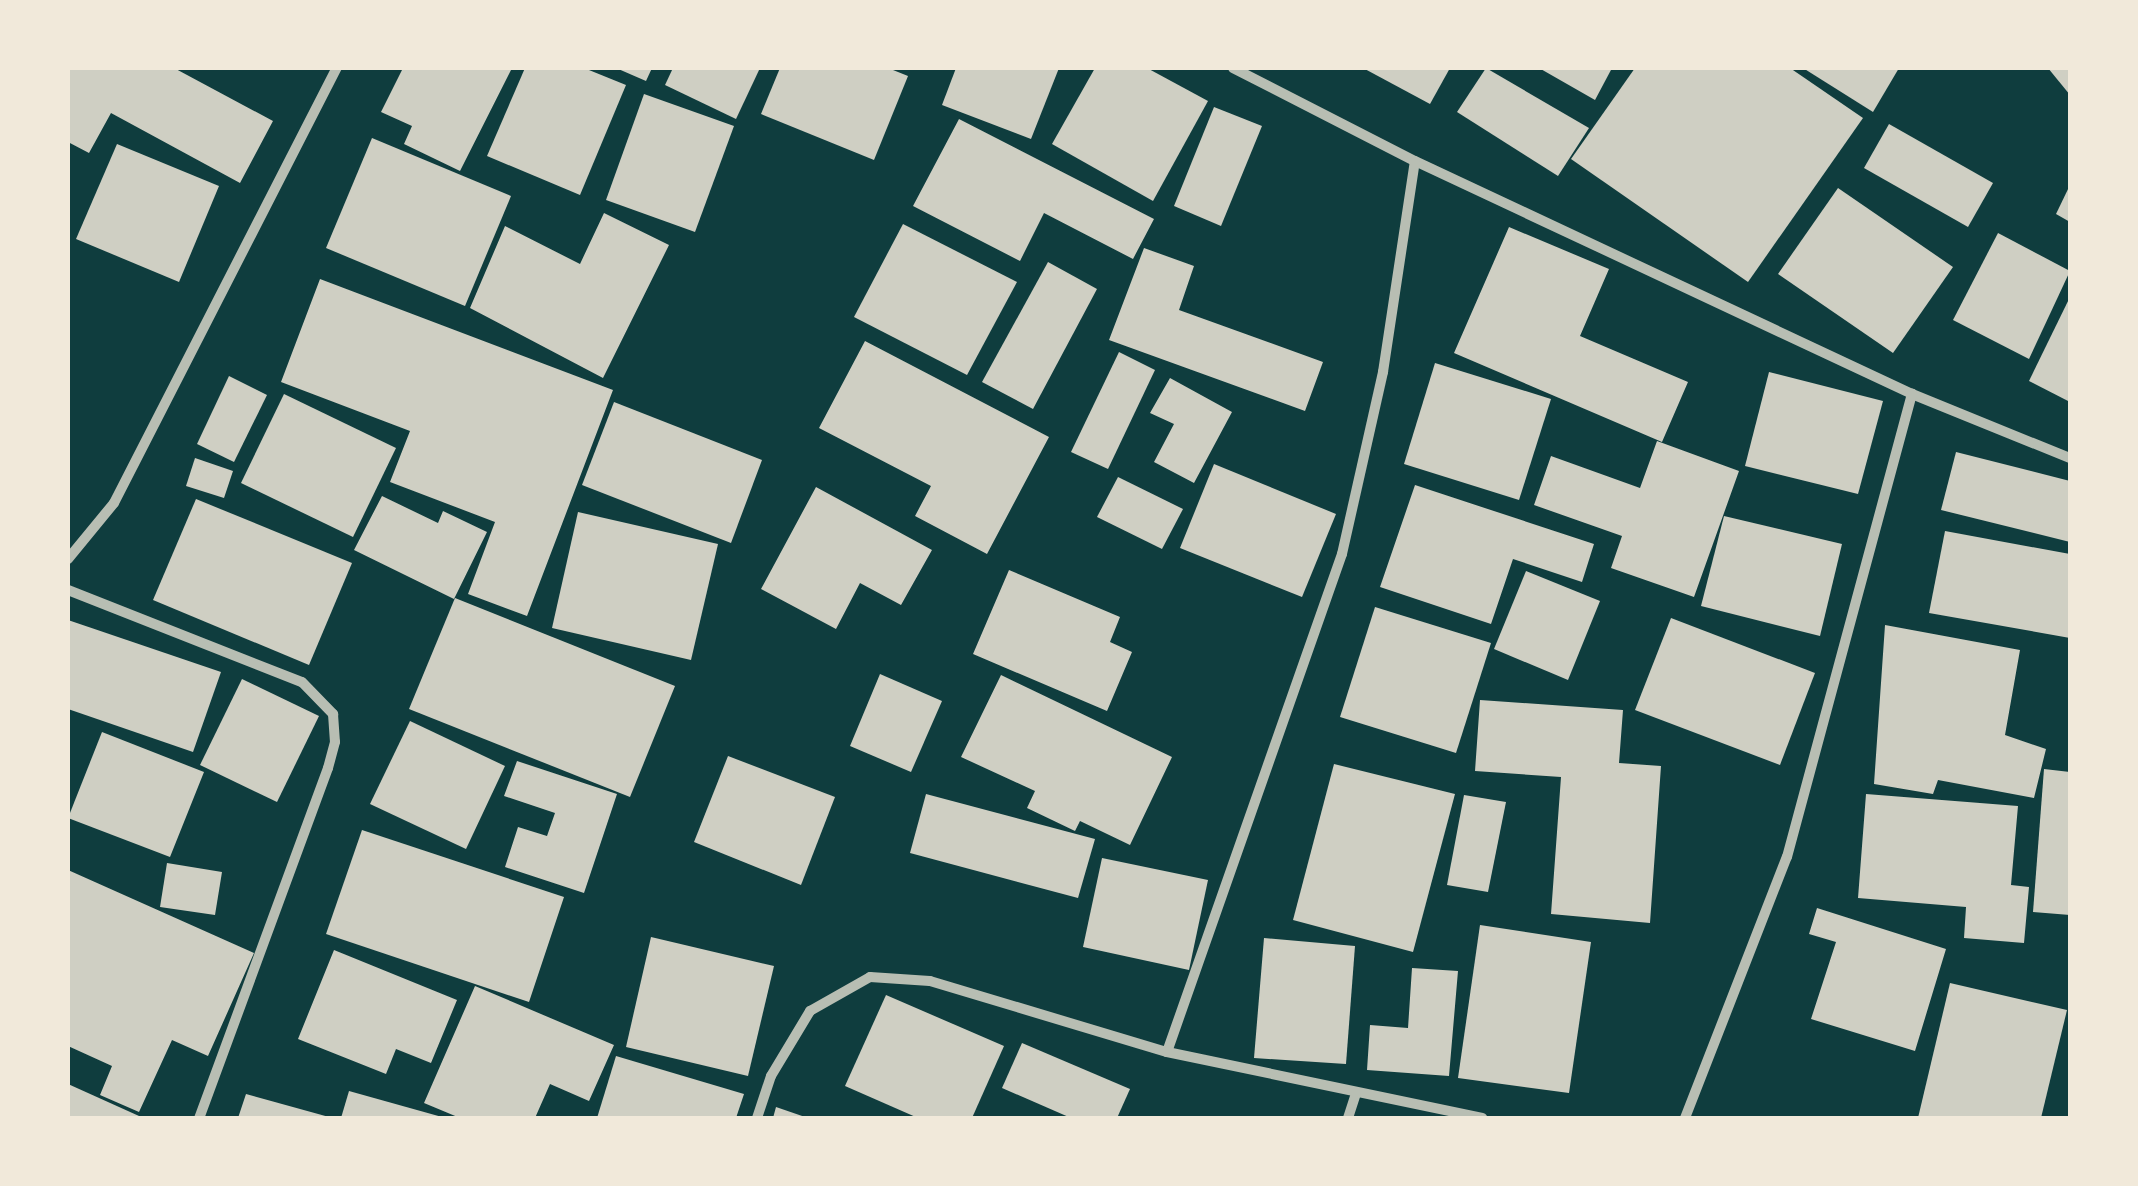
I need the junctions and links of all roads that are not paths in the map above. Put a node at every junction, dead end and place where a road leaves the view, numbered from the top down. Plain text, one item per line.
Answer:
1 (337, 68) edge
2 (1233, 68) edge
3 (1415, 161) junction
4 (1912, 394) junction
5 (2070, 458) edge
6 (68, 559) edge
7 (68, 590) edge
8 (1167, 1052) junction
9 (1356, 1093) junction
10 (199, 1118) edge
11 (757, 1118) edge
12 (1348, 1118) edge
13 (1482, 1118) edge
14 (1685, 1118) edge

1 - 6 street
2 - 3 street
3 - 4 street
3 - 8 street
4 - 5 street
4 - 14 street
7 - 10 street
8 - 9 street
8 - 11 street
9 - 12 street
9 - 13 street

